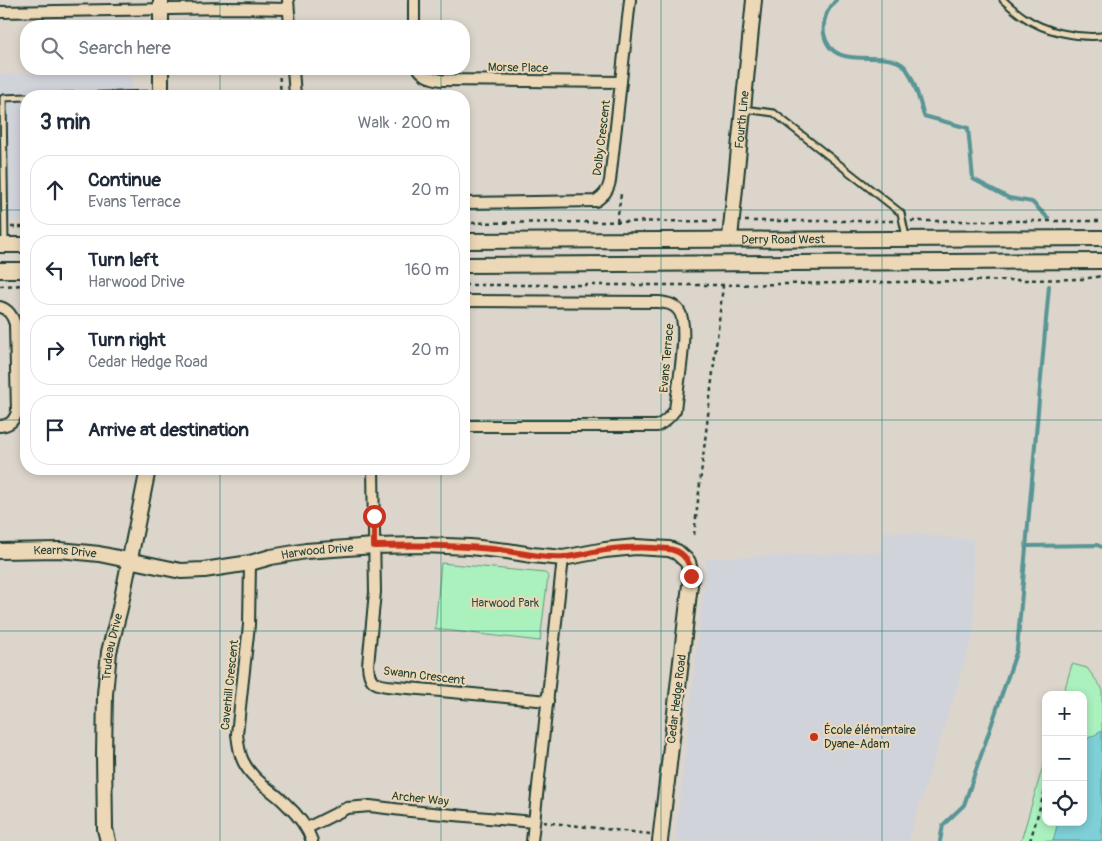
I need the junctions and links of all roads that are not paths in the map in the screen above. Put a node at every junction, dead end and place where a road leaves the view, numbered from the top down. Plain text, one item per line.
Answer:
1 (414, 0) edge
2 (630, 0) edge
3 (754, 0) edge
4 (1003, 0) edge
5 (161, 5) edge
6 (288, 5) edge
7 (0, 12) edge
8 (161, 20) edge
9 (289, 20) edge
10 (414, 20) edge
11 (1102, 36) edge
12 (161, 75) edge
13 (293, 75) edge
14 (425, 75) edge
15 (621, 82) junction
16 (161, 90) edge
17 (295, 90) edge
18 (20, 97) edge
19 (742, 109) junction
20 (470, 203) edge
21 (730, 238) junction
22 (906, 238) junction
23 (1102, 238) edge
24 (470, 241) edge
25 (3, 245) edge
26 (20, 245) edge
27 (1102, 261) edge
28 (470, 265) edge
29 (0, 270) edge
30 (20, 270) edge
31 (470, 301) edge
32 (0, 307) edge
33 (0, 426) edge
34 (470, 426) edge
35 (147, 475) edge
36 (373, 475) edge
37 (374, 546) junction
38 (0, 550) edge
39 (563, 558) junction
40 (685, 558) joint
41 (129, 561) junction
42 (250, 563) junction
43 (548, 701) junction
44 (534, 822) junction
45 (308, 828) junction
46 (105, 837) edge
47 (661, 838) edge
48 (312, 841) edge
49 (532, 841) edge

1 - 10 street
2 - 15 street, Dolby Crescent
3 - 19 main road, Fourth Line
4 - 11 lane
5 - 6 street
5 - 7 street
5 - 8 main road
6 - 9 street
12 - 16 main road
13 - 17 street
14 - 15 street, Morse Place
15 - 20 street, Dolby Crescent
18 - 25 lane
19 - 21 main road, Fourth Line
19 - 22 lane
21 - 22 main road, Derry Road West
21 - 24 main road, Derry Road West
22 - 23 main road, Derry Road West
25 - 26 main road
27 - 28 main road, Derry Road West
29 - 30 main road
31 - 34 street, Evans Terrace
32 - 33 street
35 - 41 main road, Trudeau Drive
36 - 37 street
37 - 39 main road, Harwood Drive
37 - 42 main road, Harwood Drive
37 - 43 street, Swann Crescent
38 - 41 main road, Kearns Drive
39 - 40 main road, Harwood Drive
39 - 43 street
40 - 47 main road, Cedar Hedge Road
41 - 42 main road, Harwood Drive
41 - 46 main road, Trudeau Drive
42 - 45 street, Caverhill Crescent
43 - 44 street
44 - 45 street, Archer Way
44 - 49 street
45 - 48 street, Caverhill Crescent

